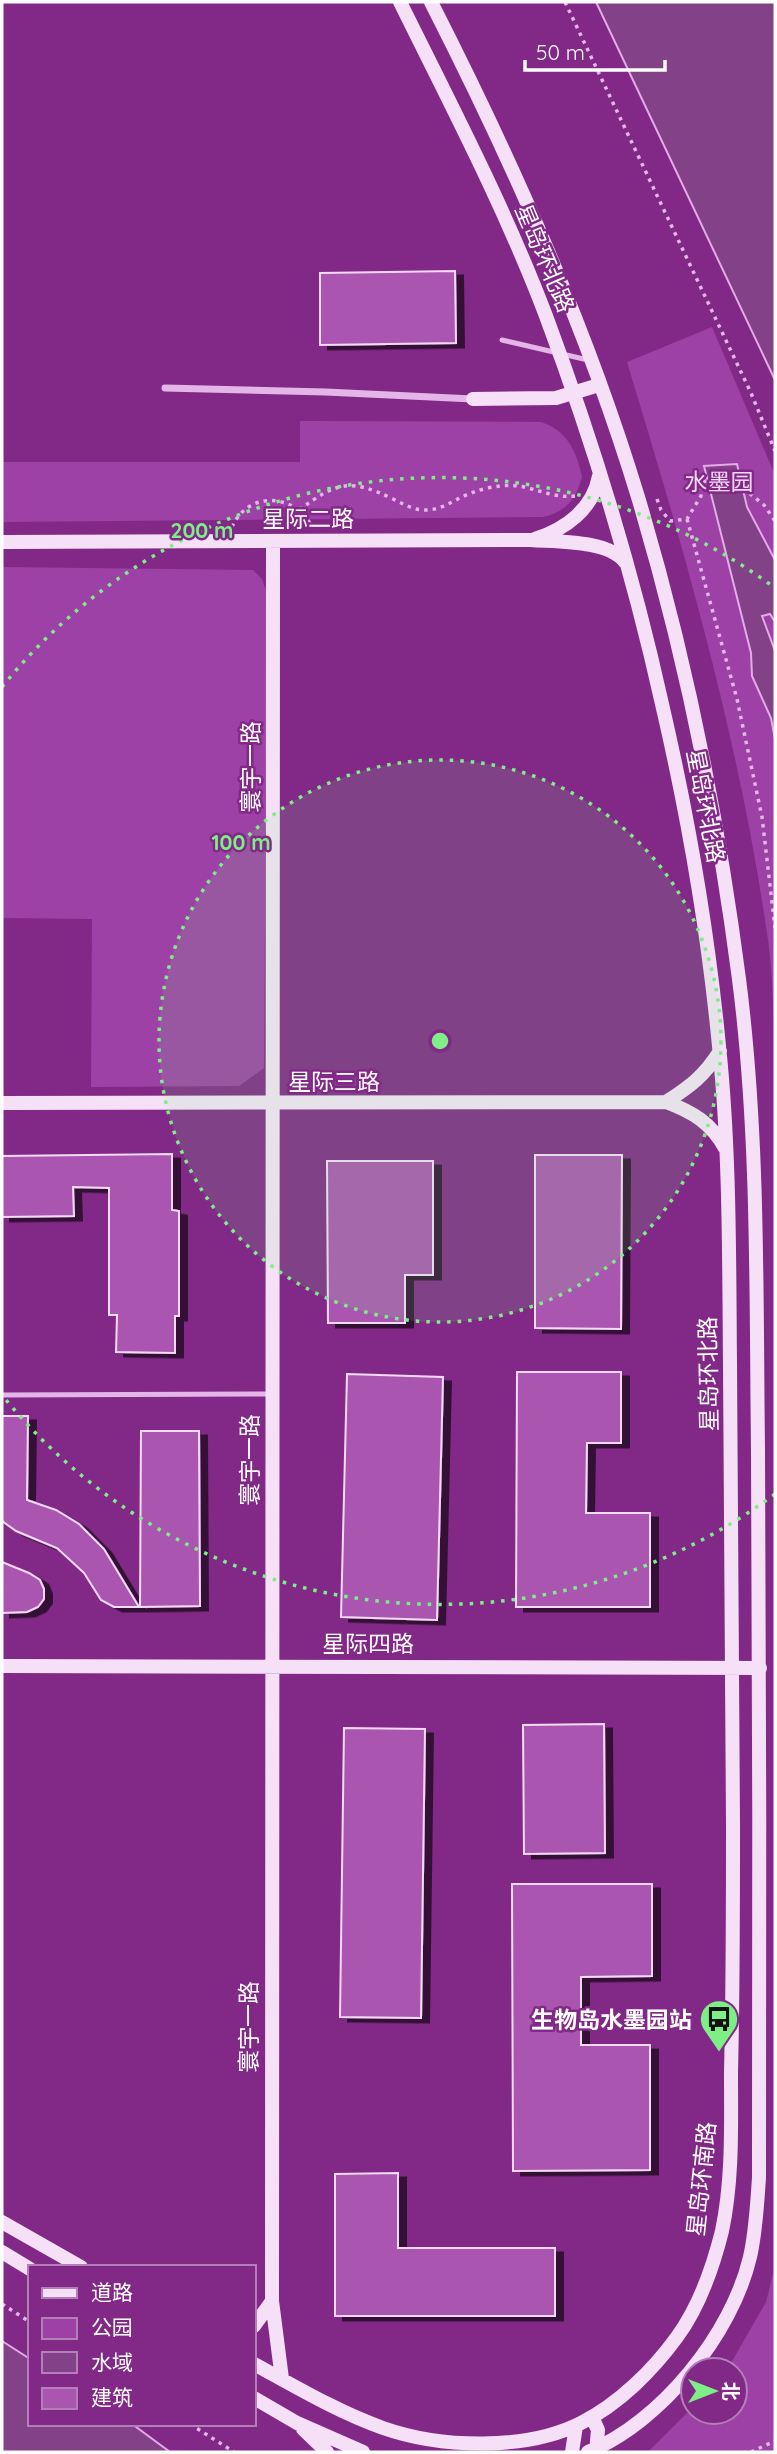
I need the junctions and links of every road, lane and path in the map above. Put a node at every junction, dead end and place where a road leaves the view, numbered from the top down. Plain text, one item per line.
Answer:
1 (400, 2) edge
2 (431, 2) edge
3 (565, 2) edge
4 (502, 340) dead end
5 (558, 353) junction
6 (590, 361) junction
7 (599, 385) junction
8 (165, 388) dead end
9 (573, 394) junction
10 (473, 399) joint
11 (775, 451) edge
12 (599, 475) junction
13 (580, 495) dead end
14 (637, 495) junction
15 (299, 510) junction
16 (687, 519) junction
17 (775, 521) edge
18 (231, 528) dead end
19 (313, 528) dead end
20 (531, 540) junction
21 (273, 541) junction
22 (2, 542) edge
23 (626, 563) junction
24 (775, 928) edge
25 (720, 1051) junction
26 (666, 1102) junction
27 (2, 1103) edge
28 (272, 1104) junction
29 (728, 1152) junction
30 (272, 1394) junction
31 (2, 1395) edge
32 (2, 1665) edge
33 (270, 1665) junction
34 (733, 1667) junction
35 (760, 1668) junction
36 (2, 2222) edge
37 (2, 2252) edge
38 (77, 2265) edge
39 (28, 2268) edge
40 (272, 2301) junction
41 (2, 2304) edge
42 (28, 2321) edge
43 (256, 2323) edge
44 (256, 2365) edge
45 (282, 2379) junction
46 (256, 2399) edge
47 (592, 2417) junction
48 (298, 2423) junction
49 (193, 2426) edge
50 (576, 2426) junction
51 (775, 2441) edge
52 (594, 2451) edge
53 (234, 2452) edge
54 (327, 2452) edge
55 (363, 2452) edge
56 (572, 2452) edge
57 (751, 2452) edge

1 - 5 main road, 星岛环北路
2 - 6 main road, 星岛环北路
3 - 11 path
4 - 5 lane
5 - 6 lane
5 - 9 main road, 星岛环北路
6 - 7 main road, 星岛环北路
7 - 9 main road
7 - 14 main road, 星岛环北路
8 - 10 street
9 - 10 main road
9 - 12 main road, 星岛环北路
12 - 20 main road, 星际二路
12 - 23 main road, 星岛环北路
13 - 15 path
14 - 16 path
14 - 35 main road, 星岛环北路
15 - 18 path
15 - 19 path
16 - 17 path
16 - 24 path
20 - 21 main road, 星际二路
20 - 23 main road, 星际二路
21 - 22 main road, 星际二路
21 - 28 main road, 寰宇一路
23 - 25 main road, 星岛环北路
25 - 26 main road
25 - 29 main road, 星岛环北路
26 - 28 main road, 星际三路
26 - 29 main road, 星际三路
27 - 28 main road, 星际三路
28 - 30 main road, 寰宇一路
29 - 34 main road, 星岛环北路
30 - 31 lane
30 - 33 main road, 寰宇一路
32 - 33 main road, 星际四路
33 - 34 main road, 星际四路
33 - 40 main road, 寰宇一路
34 - 35 main road, 星际四路
34 - 47 main road, 星岛环南路
35 - 52 main road
36 - 38 main road
37 - 39 main road
40 - 43 main road
40 - 45 main road, 寰宇一路
41 - 42 path
44 - 45 main road, 星岛环南路
45 - 50 main road, 星岛环南路
46 - 48 main road
47 - 50 main road, 星岛环南路
47 - 52 main road
48 - 54 main road
48 - 55 main road
49 - 53 path
50 - 56 main road
51 - 57 path

